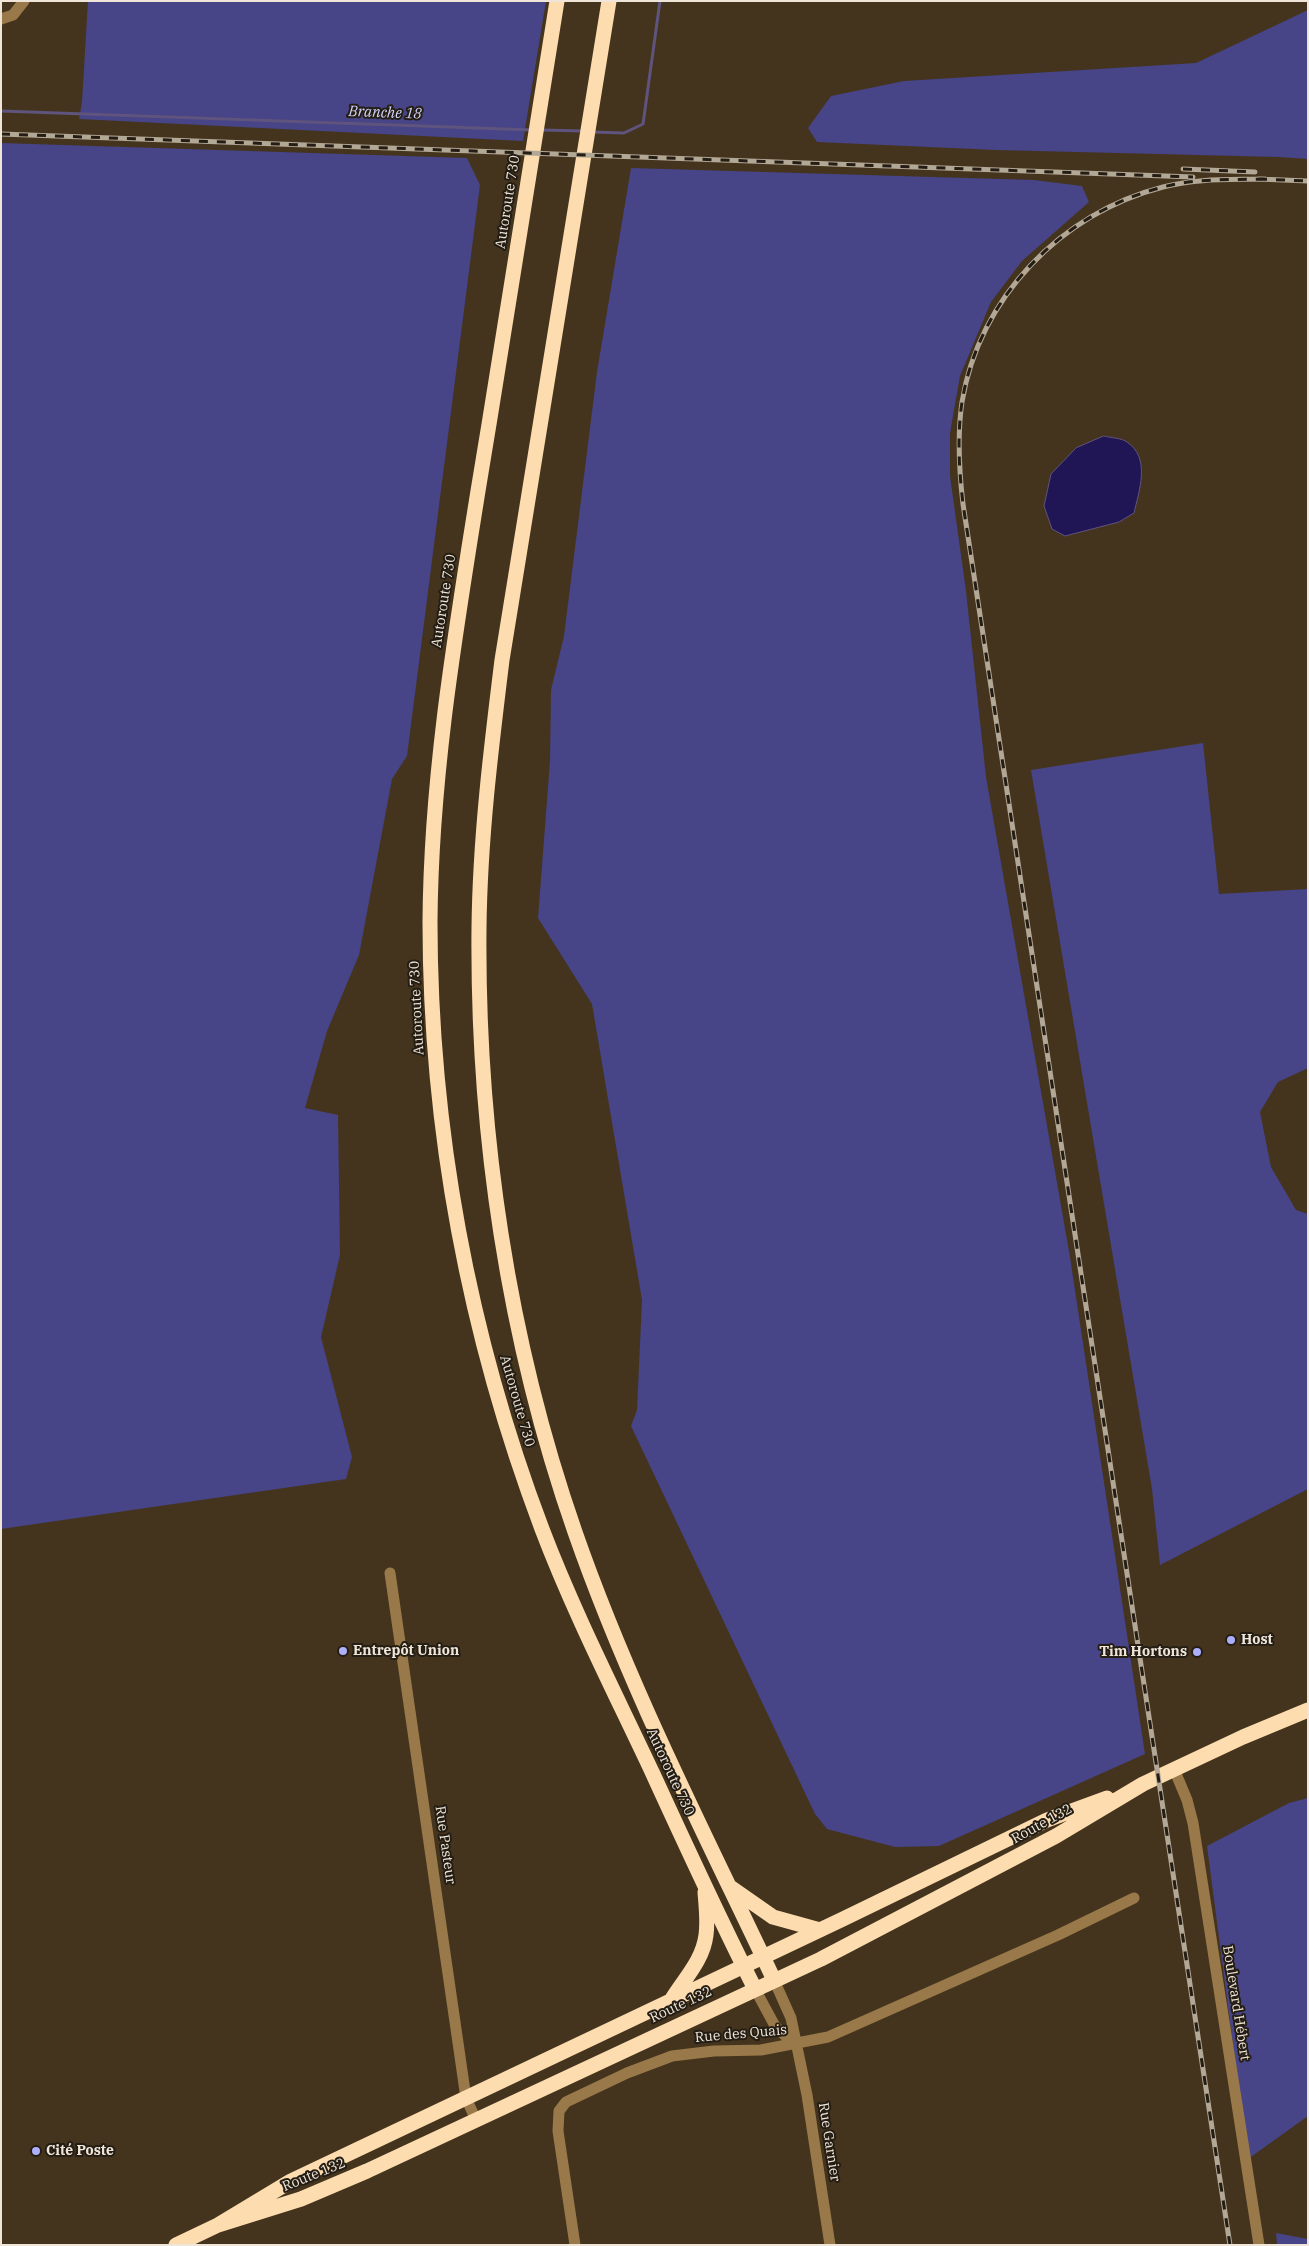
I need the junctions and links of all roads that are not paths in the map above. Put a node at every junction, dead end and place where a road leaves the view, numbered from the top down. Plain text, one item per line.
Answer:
1 (24, 1) edge
2 (557, 1) edge
3 (609, 1) edge
4 (1, 19) edge
5 (390, 1573) dead end
6 (1308, 1710) edge
7 (1174, 1769) junction
8 (1143, 1784) junction
9 (705, 1886) junction
10 (728, 1886) junction
11 (1134, 1898) dead end
12 (820, 1930) junction
13 (763, 1956) junction
14 (743, 1965) junction
15 (774, 1980) junction
16 (755, 1988) junction
17 (672, 1999) junction
18 (795, 2045) junction
19 (466, 2098) junction
20 (476, 2120) junction
21 (328, 2163) junction
22 (337, 2184) junction
23 (218, 2225) junction
24 (176, 2245) edge
25 (575, 2245) edge
26 (830, 2245) edge
27 (1259, 2245) edge

1 - 4 street
2 - 9 highway, Autoroute 730
3 - 10 highway, Autoroute 730
5 - 19 street, Rue Pasteur
6 - 7 highway, Route 132
7 - 8 highway, Route 132
7 - 27 street, Boulevard Hébert
8 - 12 highway, Route 132
8 - 15 highway, Route 132
9 - 14 highway, Autoroute 730
9 - 17 highway
10 - 12 highway
10 - 13 highway, Autoroute 730
11 - 18 street, Rue des Quais
12 - 13 highway, Route 132
13 - 14 highway, Route 132
13 - 15 highway, Autoroute 730
14 - 16 highway, Autoroute 730
14 - 17 highway, Route 132
15 - 16 highway, Route 132
15 - 18 street, Rue Garnier
16 - 18 street
16 - 20 highway, Route 132
17 - 19 highway, Route 132
18 - 25 street, Rue des Quais
18 - 26 street, Rue Garnier
19 - 20 street, Rue Pasteur
19 - 21 highway, Route 132
20 - 22 highway, Route 132
21 - 22 highway
21 - 23 highway, Route 132
22 - 23 highway, Route 132
23 - 24 highway, Route 132

